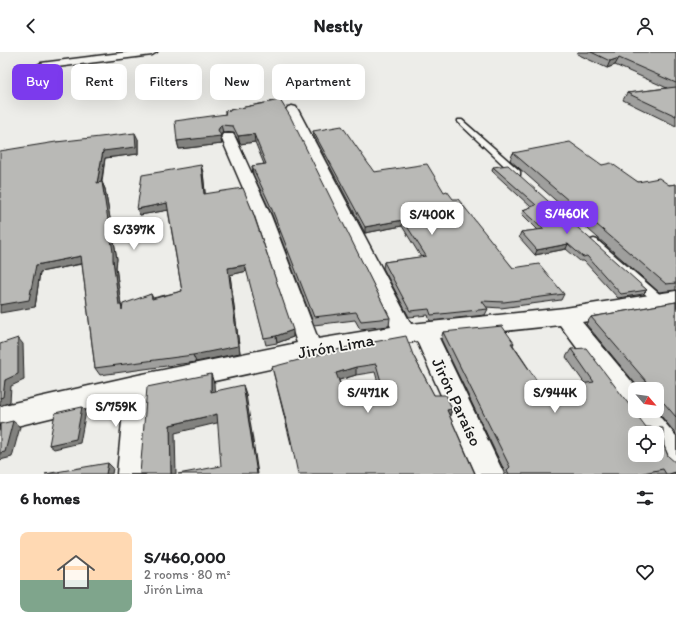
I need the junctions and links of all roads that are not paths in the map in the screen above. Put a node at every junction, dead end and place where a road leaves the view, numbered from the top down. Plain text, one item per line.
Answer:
1 (152, 52) edge
2 (57, 64) edge
3 (292, 110) dead end
4 (460, 121) dead end
5 (228, 137) dead end
6 (526, 181) edge
7 (590, 238) edge
8 (668, 300) edge
9 (565, 316) junction
10 (415, 332) junction
11 (310, 350) junction
12 (138, 386) junction
13 (628, 396) edge
14 (0, 418) edge
15 (645, 418) edge
16 (652, 426) edge
17 (664, 442) edge
18 (676, 458) edge
19 (131, 474) edge
20 (490, 474) edge

1 - 2 street
3 - 10 street, Jirón Paraíso
4 - 6 lane
5 - 11 street
7 - 8 lane
8 - 9 street, Jirón Lima
9 - 10 street, Jirón Lima
9 - 13 street
10 - 11 street, Jirón Lima
10 - 20 street, Jirón Paraíso
11 - 12 street, Jirón Lima
12 - 14 street, Jirón Lima
12 - 19 street
15 - 16 street
17 - 18 street

